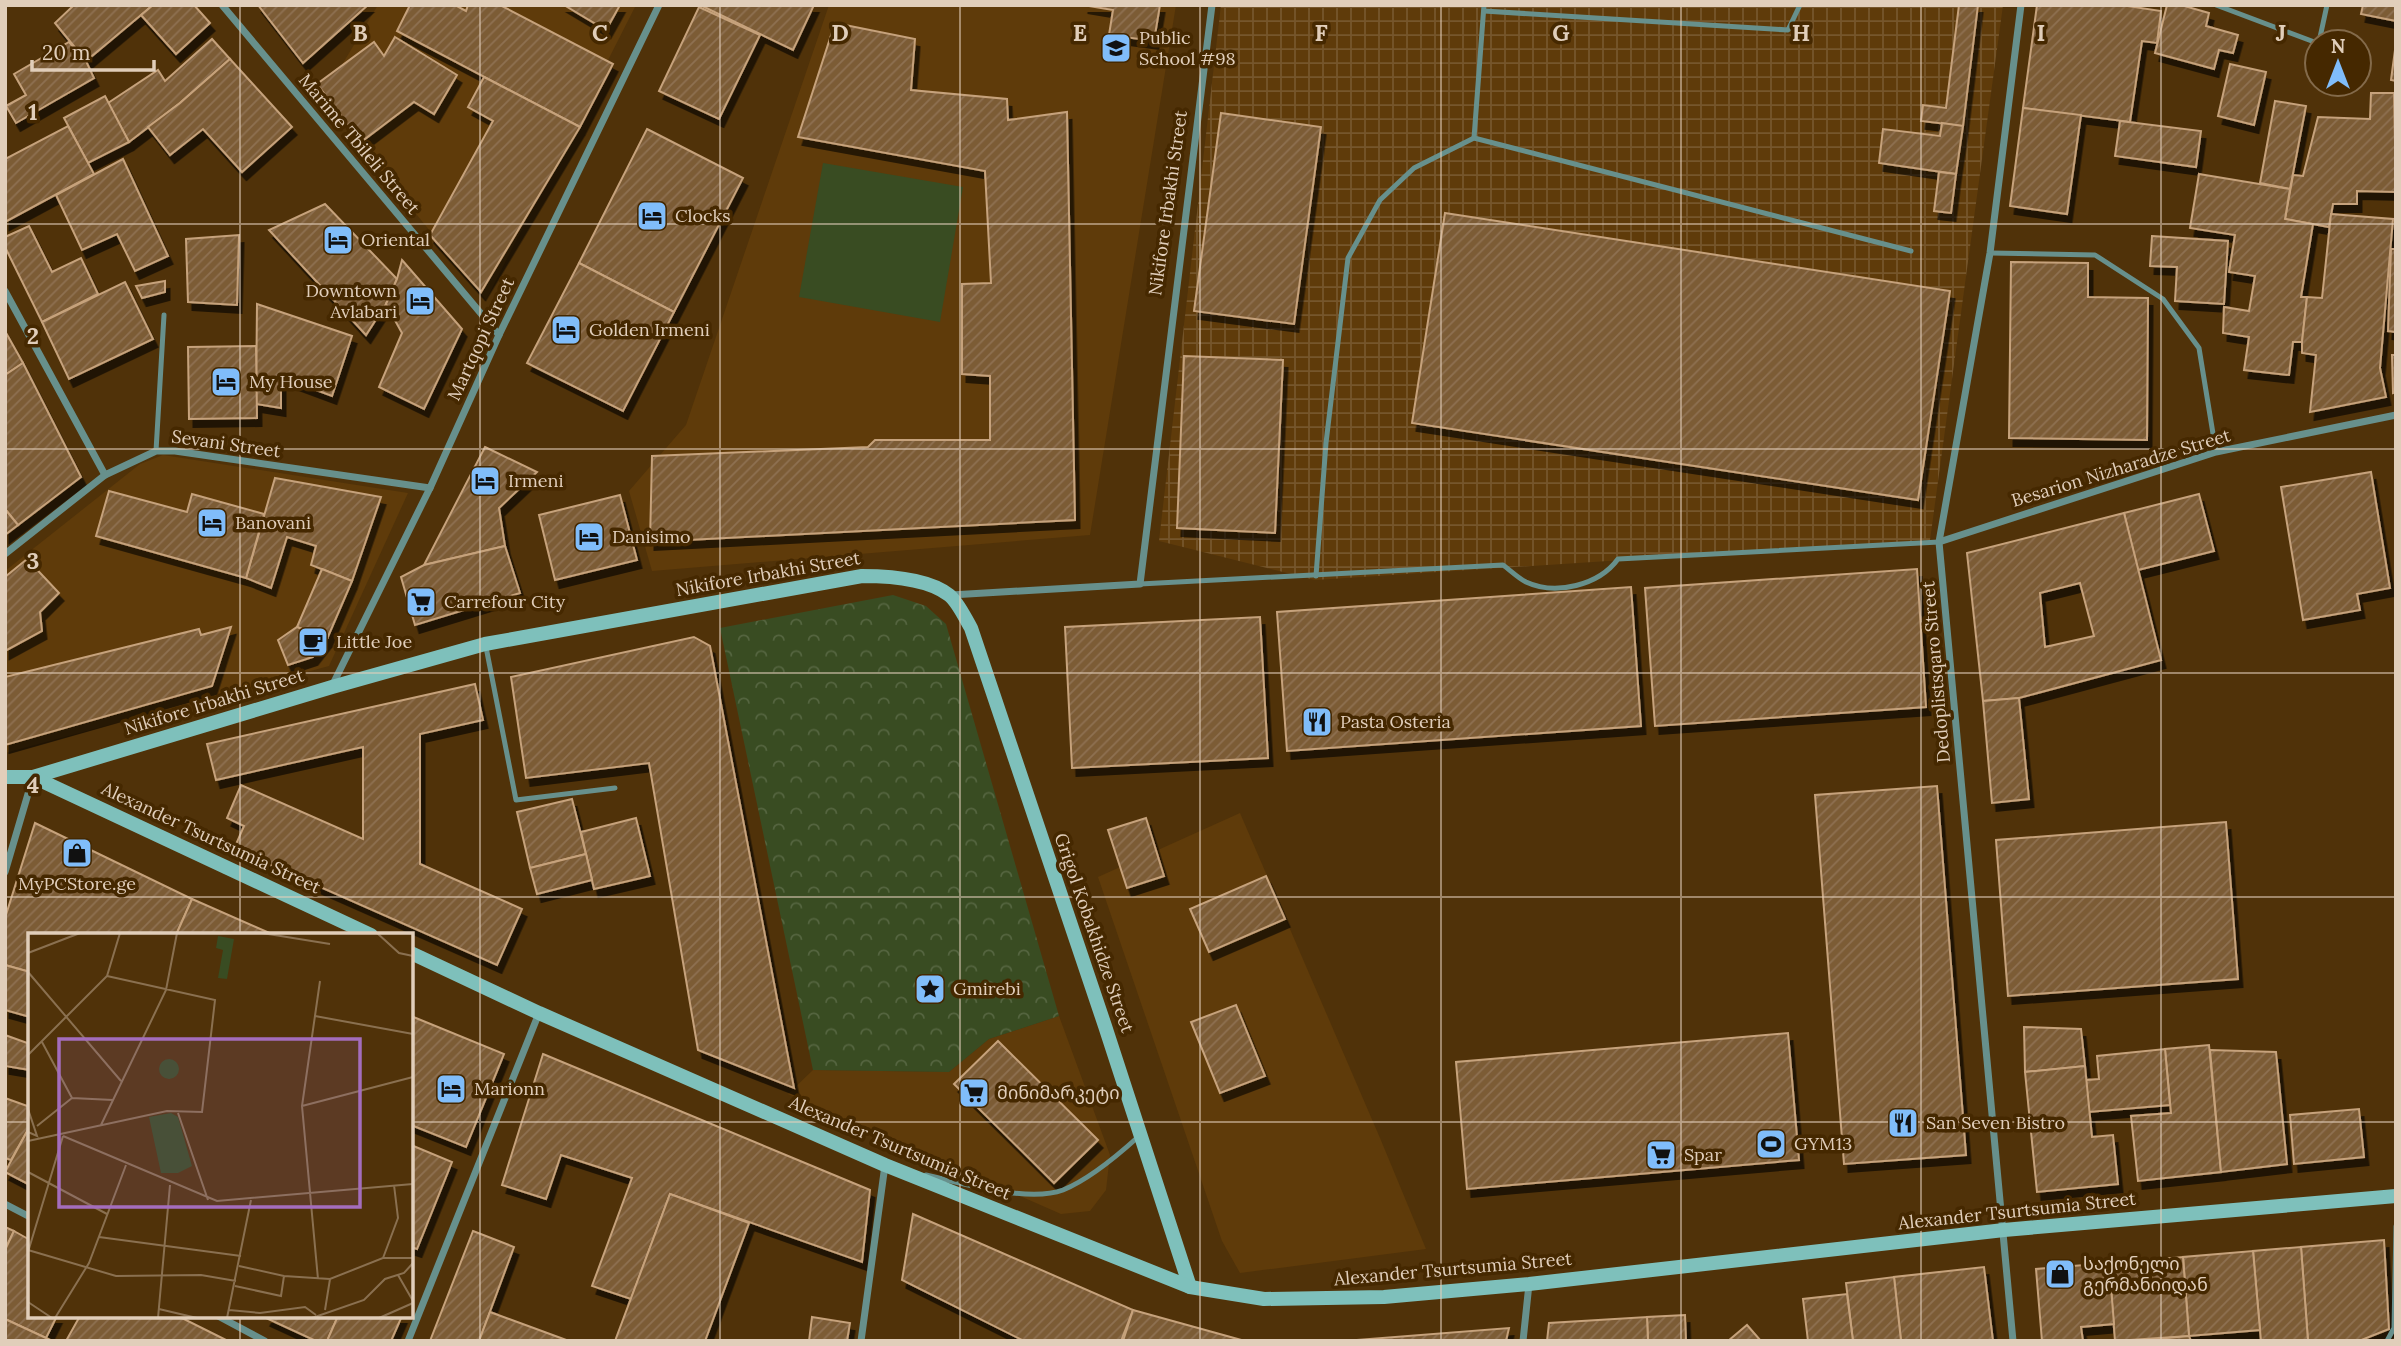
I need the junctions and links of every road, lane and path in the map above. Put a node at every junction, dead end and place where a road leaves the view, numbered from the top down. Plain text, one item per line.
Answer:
1 (222, 5) edge
2 (659, 5) edge
3 (1212, 5) edge
4 (1800, 5) edge
5 (2021, 5) edge
6 (2216, 5) edge
7 (2327, 5) edge
8 (1484, 8) edge
9 (2321, 28) edge
10 (2303, 37) edge
11 (1474, 138) junction
12 (1911, 251) dead end
13 (1990, 253) junction
14 (5, 291) edge
15 (164, 315) dead end
16 (499, 335) junction
17 (2396, 415) edge
18 (156, 451) junction
19 (2216, 452) junction
20 (105, 475) junction
21 (430, 488) junction
22 (1939, 542) junction
23 (5, 554) edge
24 (1316, 576) junction
25 (1140, 584) junction
26 (950, 595) junction
27 (485, 644) junction
28 (332, 687) junction
29 (5, 777) edge
30 (33, 777) junction
31 (615, 788) dead end
32 (5, 872) edge
33 (367, 933) edge
34 (413, 954) edge
35 (539, 1013) junction
36 (1140, 1135) junction
37 (885, 1165) junction
38 (2396, 1196) edge
39 (5, 1204) edge
40 (28, 1216) edge
41 (2396, 1226) edge
42 (2004, 1230) junction
43 (1529, 1284) junction
44 (1190, 1287) junction
45 (222, 1318) edge
46 (265, 1341) edge
47 (408, 1341) edge
48 (861, 1341) edge
49 (1523, 1341) edge
50 (2013, 1341) edge
51 (2387, 1341) edge

1 - 16 street, Marime Tbileli Street
2 - 16 street, Martqopi Street
3 - 25 street, Nikifore Irbakhi Street
4 - 8 lane
5 - 13 street, Dedoplistsqaro Street
6 - 10 lane
7 - 9 lane
8 - 11 lane
11 - 12 lane
11 - 24 lane
13 - 19 lane
13 - 22 street, Dedoplistsqaro Street
14 - 20 street
15 - 18 lane
16 - 21 street, Martqopi Street
17 - 19 street, Besarion Nizharadze Street
18 - 20 street, Sevani Street
18 - 21 street, Sevani Street
19 - 22 street, Besarion Nizharadze Street
20 - 23 street, Sevani Street
21 - 28 street, Martqopi Street
22 - 24 lane
22 - 42 street, Dedoplistsqaro Street
24 - 25 lane
25 - 26 street, Nikifore Irbakhi Street
26 - 27 street, Nikifore Irbakhi Street
26 - 36 street, Grigol Kobakhidze Street
27 - 28 street, Nikifore Irbakhi Street
27 - 31 lane
28 - 30 street, Nikifore Irbakhi Street
29 - 30 street, Nikifore Irbakhi Street
30 - 32 street
30 - 33 street, Alexander Tsurtsumia Street
34 - 35 street, Alexander Tsurtsumia Street
35 - 37 street, Alexander Tsurtsumia Street
35 - 47 street
36 - 37 lane
36 - 44 street, Grigol Kobakhidze Street
37 - 44 street, Alexander Tsurtsumia Street
37 - 48 street
38 - 42 street, Alexander Tsurtsumia Street
39 - 40 street
41 - 51 lane
42 - 43 street, Alexander Tsurtsumia Street
42 - 50 street, Dedoplistsqaro Street
43 - 44 street, Alexander Tsurtsumia Street
43 - 49 street
45 - 46 street

